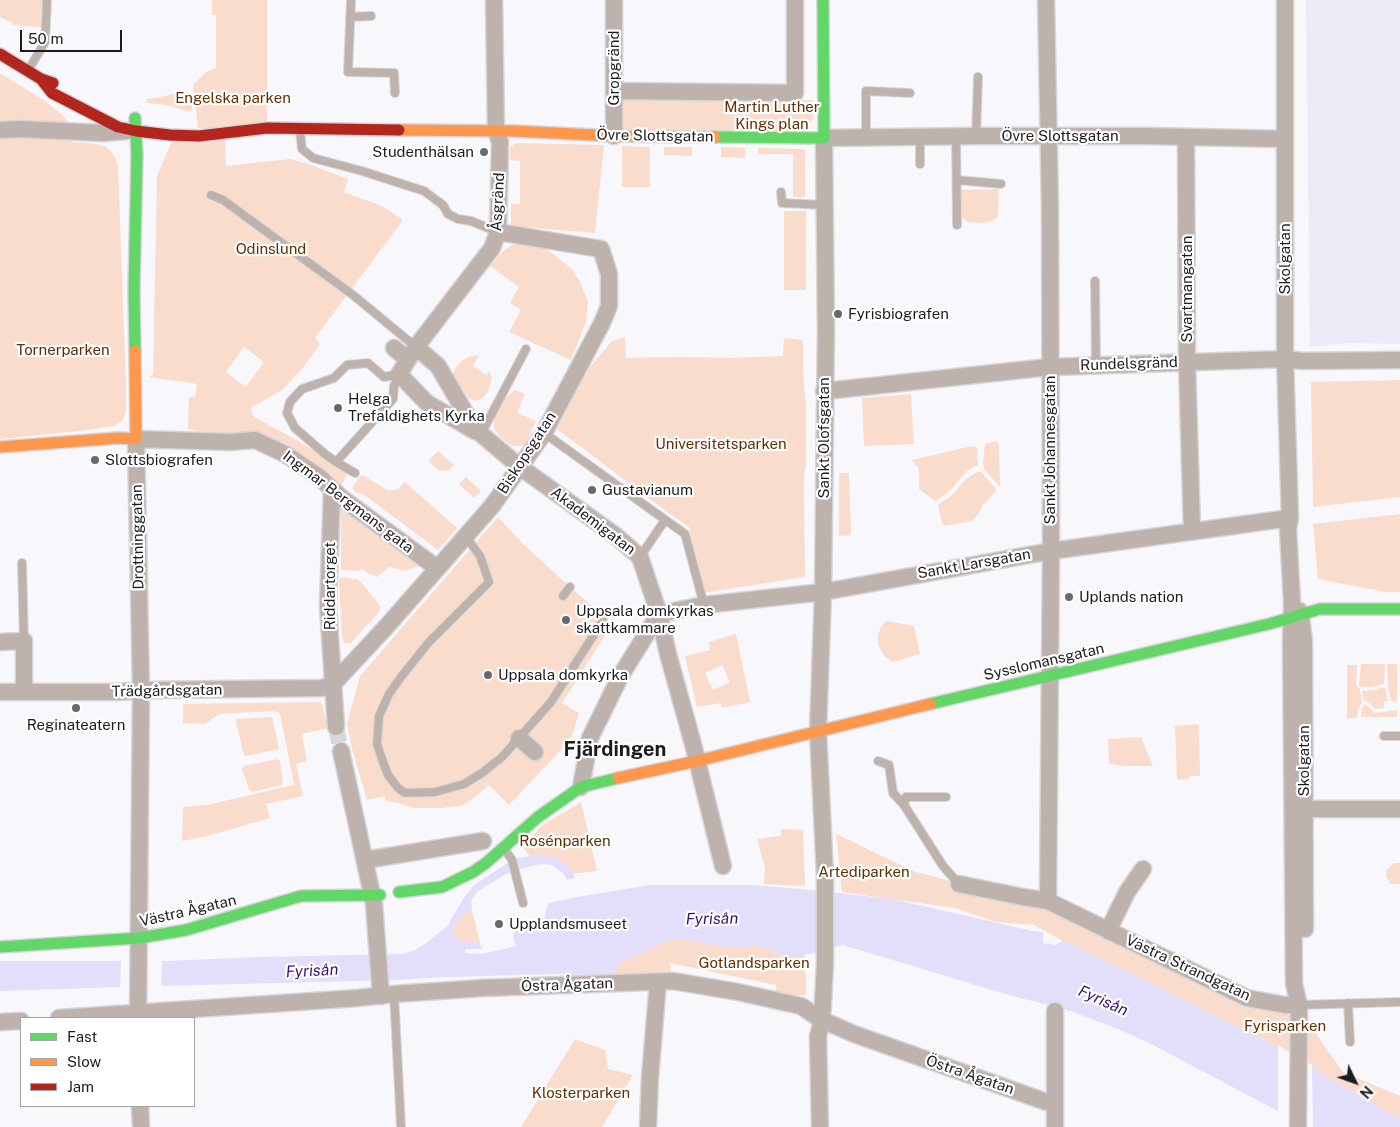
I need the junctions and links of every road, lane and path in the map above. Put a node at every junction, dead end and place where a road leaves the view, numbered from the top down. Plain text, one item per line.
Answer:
1 (47, 0) edge
2 (351, 0) edge
3 (494, 0) edge
4 (614, 0) edge
5 (795, 0) edge
6 (823, 0) edge
7 (1046, 0) edge
8 (1285, 0) edge
9 (371, 16) dead end
10 (350, 17) junction
11 (0, 54) edge
12 (28, 71) junction
13 (978, 77) dead end
14 (41, 79) junction
15 (615, 92) junction
16 (394, 93) dead end
17 (910, 93) dead end
18 (88, 113) junction
19 (132, 119) junction
20 (172, 124) dead end
21 (300, 129) junction
22 (0, 130) edge
23 (496, 131) junction
24 (83, 132) junction
25 (236, 132) junction
26 (614, 136) junction
27 (920, 136) junction
28 (956, 136) junction
29 (976, 136) junction
30 (1048, 136) junction
31 (866, 137) junction
32 (1186, 137) junction
33 (824, 138) junction
34 (1285, 139) junction
35 (920, 164) dead end
36 (957, 180) junction
37 (1002, 184) dead end
38 (781, 192) dead end
39 (211, 195) dead end
40 (824, 205) junction
41 (957, 226) dead end
42 (498, 232) junction
43 (1095, 281) dead end
44 (394, 348) dead end
45 (526, 349) dead end
46 (412, 354) junction
47 (1285, 359) junction
48 (1400, 360) edge
49 (1187, 362) junction
50 (1096, 365) junction
51 (1050, 367) junction
52 (399, 374) junction
53 (824, 391) junction
54 (544, 433) junction
55 (481, 434) junction
56 (136, 439) junction
57 (0, 446) edge
58 (336, 462) junction
59 (520, 467) junction
60 (355, 473) dead end
61 (332, 489) junction
62 (1290, 518) junction
63 (665, 520) junction
64 (1192, 531) junction
65 (469, 541) dead end
66 (1051, 551) junction
67 (640, 557) junction
68 (22, 563) dead end
69 (438, 568) junction
70 (570, 587) dead end
71 (823, 592) junction
72 (563, 596) dead end
73 (704, 605) junction
74 (1400, 609) edge
75 (659, 614) junction
76 (604, 616) dead end
77 (1296, 616) junction
78 (24, 641) junction
79 (0, 642) edge
80 (1051, 676) junction
81 (333, 684) junction
82 (142, 691) junction
83 (0, 692) edge
84 (24, 692) junction
85 (336, 727) tunnel mouth
86 (818, 731) junction
87 (1384, 736) dead end
88 (1400, 736) edge
89 (519, 738) junction
90 (341, 751) tunnel mouth
91 (535, 752) dead end
92 (697, 761) junction
93 (878, 761) dead end
94 (581, 787) junction
95 (946, 797) dead end
96 (904, 805) junction
97 (1298, 809) junction
98 (1400, 809) edge
99 (483, 841) dead end
100 (504, 847) junction
101 (365, 860) junction
102 (722, 866) dead end
103 (1143, 869) dead end
104 (959, 884) joint
105 (399, 892) dead end
106 (376, 895) junction
107 (1048, 901) junction
108 (523, 903) dead end
109 (1108, 930) junction
110 (139, 938) junction
111 (0, 946) edge
112 (658, 982) junction
113 (385, 992) junction
114 (1400, 1002) edge
115 (1348, 1003) junction
116 (1299, 1005) junction
117 (1055, 1011) dead end
118 (138, 1016) edge
119 (98, 1017) edge
120 (822, 1020) junction
121 (20, 1021) edge
122 (0, 1022) edge
123 (1350, 1042) dead end
124 (1055, 1105) junction
125 (140, 1107) edge
126 (141, 1127) edge
127 (402, 1127) edge
128 (648, 1127) edge
129 (820, 1127) edge
130 (1055, 1127) edge
131 (1298, 1127) edge

1 - 12 lane
2 - 10 lane
3 - 23 street, Åsgränd
4 - 15 street, Gropgränd
5 - 15 street
6 - 33 street, Sankt Olofsgatan
7 - 30 street, Sankt Johannesgatan
8 - 34 street, Skolgatan
9 - 10 lane
10 - 16 lane
11 - 12 street
12 - 14 street
13 - 29 lane
14 - 18 street
14 - 19 street
15 - 26 street, Gropgränd
17 - 31 lane
18 - 19 street
18 - 24 street
19 - 24 street
19 - 25 street, Övre Slottsgatan
19 - 56 street, Drottninggatan
20 - 25 street, Övre Slottsgatan
21 - 23 street, Övre Slottsgatan
21 - 25 street, Övre Slottsgatan
21 - 42 lane
22 - 24 street
23 - 26 street, Övre Slottsgatan
23 - 42 street, Åsgränd
26 - 33 street, Övre Slottsgatan
27 - 28 street, Övre Slottsgatan
27 - 31 street, Övre Slottsgatan
27 - 35 lane
28 - 29 street, Övre Slottsgatan
28 - 36 lane
29 - 30 street, Övre Slottsgatan
30 - 32 street, Övre Slottsgatan
30 - 51 street, Sankt Johannesgatan
31 - 33 street, Övre Slottsgatan
32 - 34 street, Övre Slottsgatan
32 - 49 street, Svartmangatan
33 - 40 street, Sankt Olofsgatan
34 - 47 street, Skolgatan
36 - 37 lane
36 - 41 lane
38 - 40 lane
39 - 46 lane
40 - 53 street, Sankt Olofsgatan
42 - 46 street, Åsgränd
42 - 54 street, Biskopsgatan
43 - 50 lane
44 - 46 street
45 - 55 lane
46 - 52 street, Åsgränd
46 - 55 street
47 - 48 street, Rundelsgränd
47 - 49 street, Rundelsgränd
47 - 62 street, Skolgatan
49 - 50 street, Rundelsgränd
49 - 64 street, Svartmangatan
50 - 51 street, Rundelsgränd
51 - 53 street, Rundelsgränd
51 - 66 street, Sankt Johannesgatan
52 - 55 street
52 - 58 lane
52 - 58 lane
53 - 71 street, Sankt Olofsgatan
54 - 59 street, Biskopsgatan
54 - 63 lane
55 - 59 street
56 - 57 street
56 - 61 street, Ingmar Bergmans gata
56 - 82 street, Drottninggatan
58 - 60 lane
59 - 67 street, Akademigatan
59 - 69 street, Biskopsgatan
61 - 69 street, Ingmar Bergmans gata
61 - 81 street, Riddartorget
62 - 64 street, Sankt Larsgatan
62 - 77 street, Skolgatan
63 - 67 lane
63 - 73 lane
64 - 66 street, Sankt Larsgatan
65 - 89 lane
66 - 71 street, Sankt Larsgatan
66 - 80 street, Sankt Johannesgatan
67 - 75 street, Akademigatan
68 - 78 lane
69 - 81 street, Biskopsgatan
70 - 72 lane
71 - 73 street, Sankt Larsgatan
71 - 86 street, Sankt Olofsgatan
73 - 75 street, Sankt Larsgatan
74 - 77 street, Sysslomansgatan
75 - 92 street, Akademigatan
75 - 94 street
76 - 89 lane
77 - 80 street, Sysslomansgatan
77 - 97 street, Skolgatan
78 - 79 street
78 - 84 street
80 - 86 street, Sysslomansgatan
80 - 107 street, Sankt Johannesgatan
81 - 82 street, Trädgårdsgatan
81 - 85 street, Riddartorget
82 - 84 street, Trädgårdsgatan
82 - 110 street, Drottninggatan
83 - 84 street, Trädgårdsgatan
86 - 92 street, Sysslomansgatan
86 - 120 street, Sankt Olofsgatan
87 - 88 lane
89 - 91 street
90 - 101 street
92 - 94 street, Sysslomansgatan
92 - 102 street, Akademigatan
93 - 96 lane
94 - 100 street
95 - 96 lane
96 - 104 lane
97 - 98 street
97 - 116 street, Skolgatan
99 - 101 street
100 - 105 street
100 - 108 lane
101 - 106 street
103 - 109 street, Västra Strandgatan
104 - 107 street, Västra Strandgatan
106 - 110 street, Västra Ågatan
106 - 113 street
107 - 109 street, Västra Strandgatan
109 - 116 street, Västra Strandgatan
110 - 111 street, Västra Ågatan
110 - 118 street, Drottninggatan
112 - 113 street, Östra Ågatan
112 - 120 street, Östra Ågatan
112 - 128 street
113 - 118 street, Östra Ågatan
113 - 127 lane
114 - 115 lane
115 - 116 lane
115 - 123 lane
116 - 131 street, Skolgatan
117 - 124 street
118 - 119 street, Östra Ågatan
120 - 124 street, Östra Ågatan
120 - 129 street
121 - 122 street
124 - 130 street
125 - 126 street

